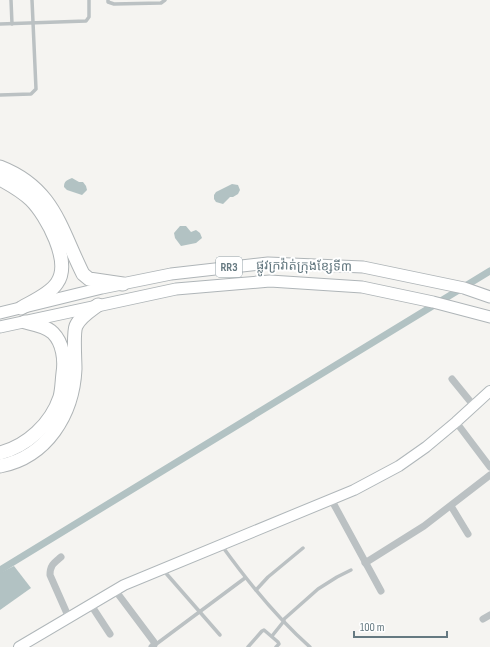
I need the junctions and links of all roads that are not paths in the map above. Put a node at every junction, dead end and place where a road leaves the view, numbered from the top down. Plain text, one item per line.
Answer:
1 (11, 0) edge
2 (32, 0) edge
3 (89, 0) edge
4 (108, 0) edge
5 (165, 0) edge
6 (32, 23) junction
7 (0, 24) edge
8 (12, 24) junction
9 (0, 95) edge
10 (0, 167) edge
11 (0, 180) edge
12 (124, 284) junction
13 (490, 298) edge
14 (98, 306) junction
15 (21, 308) junction
16 (3, 313) edge
17 (490, 317) edge
18 (25, 322) junction
19 (4, 326) edge
20 (452, 379) dead end
21 (490, 391) edge
22 (474, 406) junction
23 (456, 422) junction
24 (0, 454) edge
25 (0, 466) edge
26 (490, 467) edge
27 (490, 476) edge
28 (332, 499) junction
29 (451, 506) junction
30 (468, 534) dead end
31 (221, 545) junction
32 (303, 548) dead end
33 (61, 557) dead end
34 (365, 563) junction
35 (162, 569) junction
36 (351, 570) dead end
37 (246, 578) junction
38 (115, 590) junction
39 (256, 590) junction
40 (381, 591) dead end
41 (91, 605) junction
42 (200, 611) junction
43 (69, 618) junction
44 (284, 621) junction
45 (110, 634) dead end
46 (220, 635) dead end
47 (272, 636) junction
48 (153, 646) edge
49 (19, 647) edge
50 (248, 647) edge
51 (276, 647) edge
52 (310, 647) edge

1 - 8 lane
2 - 6 lane
3 - 6 lane
4 - 5 lane
6 - 8 lane
6 - 9 lane
7 - 8 lane
10 - 12 highway
11 - 15 highway
12 - 13 main road, ផ្លូវក្រវ៉ាត់ក្រុងខ្សែទី៣ / RR3
12 - 15 main road, ផ្លូវក្រវ៉ាត់ក្រុងខ្សែទី៣ / RR3
14 - 17 main road, ផ្លូវក្រវ៉ាត់ក្រុងខ្សែទី៣ / RR3
14 - 18 main road, ផ្លូវក្រវ៉ាត់ក្រុងខ្សែទី៣ / RR3
14 - 25 highway
15 - 16 main road, ផ្លូវក្រវ៉ាត់ក្រុងខ្សែទី៣ / RR3
18 - 19 main road, ផ្លូវក្រវ៉ាត់ក្រុងខ្សែទី៣ / RR3
18 - 24 highway
20 - 22 street
21 - 22 main road
22 - 23 main road
23 - 26 street
23 - 28 main road
27 - 29 street
28 - 31 main road
28 - 34 street
29 - 30 street
29 - 34 street
31 - 35 main road
31 - 37 lane
32 - 39 lane
33 - 43 street
34 - 40 street
35 - 38 main road
35 - 42 lane
36 - 44 lane
37 - 39 lane
37 - 42 lane
38 - 41 main road
38 - 48 street
39 - 44 lane
41 - 43 main road
41 - 45 street
42 - 46 lane
42 - 48 lane
43 - 49 main road
44 - 47 lane
44 - 52 lane
47 - 50 lane
47 - 51 lane

